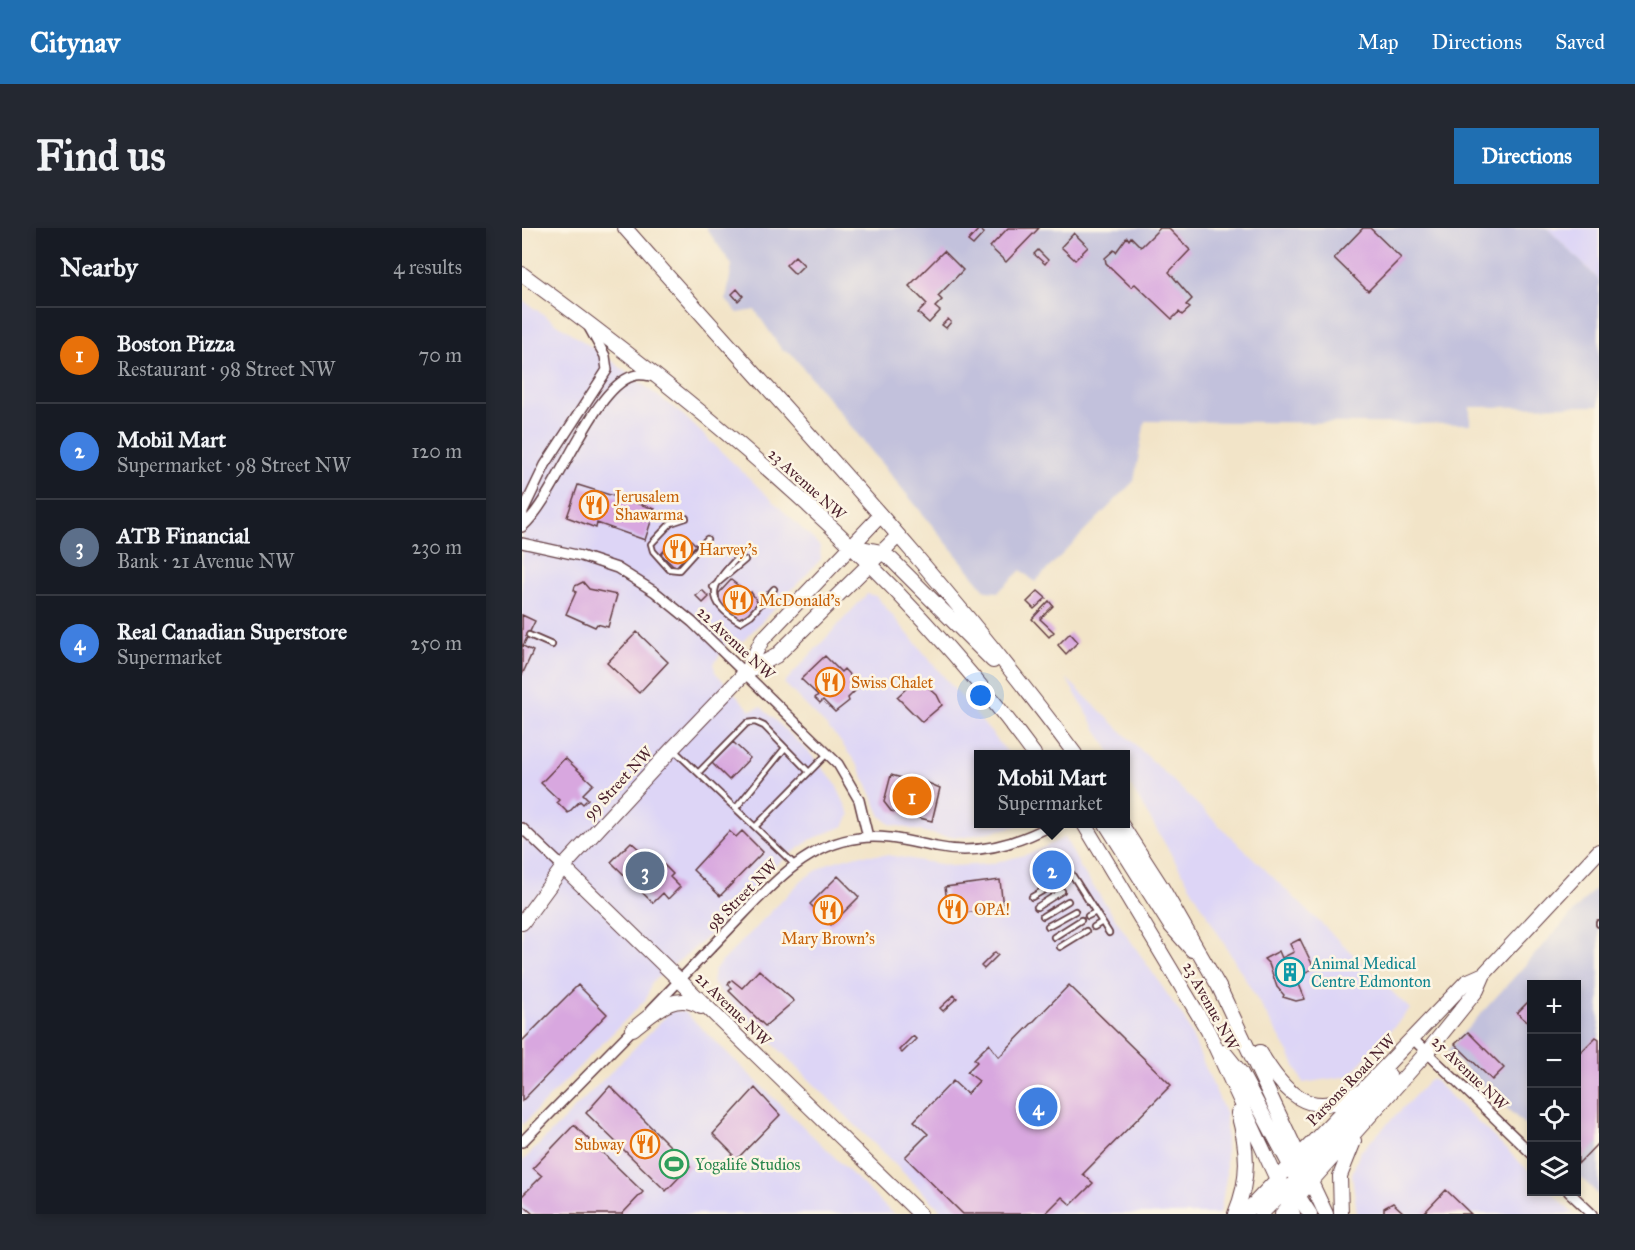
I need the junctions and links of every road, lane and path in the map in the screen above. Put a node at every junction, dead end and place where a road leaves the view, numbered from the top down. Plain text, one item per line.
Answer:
1 (625, 228) edge
2 (522, 274) edge
3 (585, 320) junction
4 (659, 377) junction
5 (880, 516) junction
6 (686, 518) dead end
7 (522, 526) edge
8 (898, 536) junction
9 (707, 538) dead end
10 (522, 543) edge
11 (851, 546) junction
12 (882, 552) junction
13 (740, 555) dead end
14 (745, 560) dead end
15 (869, 564) junction
16 (713, 587) junction
17 (774, 590) dead end
18 (529, 635) dead end
19 (552, 645) dead end
20 (746, 672) junction
21 (1043, 711) junction
22 (785, 748) junction
23 (672, 749) junction
24 (1031, 750) edge
25 (1072, 750) edge
26 (828, 752) junction
27 (809, 772) junction
28 (698, 773) junction
29 (736, 808) junction
30 (755, 827) junction
31 (522, 828) edge
32 (1046, 828) edge
33 (1086, 828) edge
34 (1109, 828) edge
35 (1123, 828) edge
36 (868, 837) junction
37 (1599, 851) edge
38 (795, 865) junction
39 (563, 867) junction
40 (1064, 878) dead end
41 (1077, 881) junction
42 (1056, 883) dead end
43 (1069, 886) dead end
44 (1062, 891) dead end
45 (1083, 891) junction
46 (1076, 896) dead end
47 (1032, 897) dead end
48 (1068, 901) dead end
49 (1089, 902) junction
50 (1082, 906) dead end
51 (1038, 907) dead end
52 (1075, 910) dead end
53 (1096, 912) junction
54 (1043, 916) dead end
55 (1088, 916) dead end
56 (1081, 920) dead end
57 (1102, 922) junction
58 (522, 923) edge
59 (1048, 926) dead end
60 (1094, 927) dead end
61 (1086, 931) dead end
62 (1109, 933) dead end
63 (1054, 937) dead end
64 (1060, 947) dead end
65 (1211, 972) junction
66 (1484, 974) junction
67 (680, 980) junction
68 (1219, 987) junction
69 (633, 1029) junction
70 (732, 1030) junction
71 (1208, 1031) junction
72 (1409, 1043) junction
73 (1427, 1052) junction
74 (1224, 1065) junction
75 (1384, 1068) junction
76 (1390, 1094) junction
77 (522, 1142) edge
78 (1527, 1149) edge
79 (1295, 1180) junction
80 (1574, 1196) edge
81 (1288, 1211) edge
82 (920, 1214) edge
83 (1235, 1214) edge
84 (1244, 1214) edge
85 (1261, 1214) edge
86 (1310, 1214) edge
87 (1326, 1214) edge
88 (1341, 1214) edge
89 (1592, 1214) edge

1 - 5 main road, 23 Avenue NW
2 - 3 main road, 23 Avenue NW
3 - 4 main road, 23 Avenue NW
3 - 7 street
4 - 7 street
4 - 11 main road, 23 Avenue NW
5 - 8 main road, 23 Avenue NW
5 - 11 main road, 99 Street NW
6 - 9 lane
8 - 12 main road, 99 Street NW
8 - 21 main road, 23 Avenue NW
10 - 20 street, 22 Avenue NW
11 - 12 main road
11 - 15 main road, 23 Avenue NW
11 - 20 main road, 99 Street NW
12 - 15 main road, 99 Street NW
12 - 21 main road
13 - 16 lane
14 - 16 lane
15 - 20 main road, 99 Street NW
15 - 24 main road, 23 Avenue NW
16 - 17 lane
18 - 19 lane
20 - 23 main road, 99 Street NW
20 - 26 street, 22 Avenue NW
21 - 25 main road, 23 Avenue NW
22 - 27 lane
22 - 28 lane
22 - 29 lane
23 - 28 lane
23 - 39 main road, 99 Street NW
26 - 27 lane
26 - 36 street, 22 Avenue NW
27 - 30 lane
28 - 29 lane
29 - 30 lane
30 - 38 lane
31 - 39 street, 21 Avenue NW
32 - 36 street, 98 Street NW
33 - 71 main road, 23 Avenue NW
34 - 65 main road
35 - 65 main road, 23 Avenue NW
36 - 38 street, 98 Street NW
37 - 66 main road, Parsons Road NW
38 - 67 street, 98 Street NW
39 - 58 main road, 99 Street NW
39 - 67 main road, 21 Avenue NW
40 - 41 lane
41 - 43 lane
41 - 45 lane
42 - 47 lane
44 - 51 lane
45 - 46 lane
45 - 49 lane
48 - 54 lane
49 - 50 lane
49 - 53 lane
52 - 59 lane
53 - 55 lane
53 - 57 lane
56 - 63 lane
57 - 60 lane
57 - 62 lane
61 - 64 lane
65 - 68 main road, 23 Avenue NW
66 - 72 main road, Parsons Road NW
66 - 73 main road, Parsons Road NW
67 - 69 street, 98 Street NW
67 - 70 main road, 21 Avenue NW
68 - 75 main road
68 - 79 main road, 23 Avenue NW
69 - 70 main road
69 - 77 street, 98 Street NW
70 - 82 main road, 21 Avenue NW
71 - 74 main road, 23 Avenue NW
71 - 79 main road
72 - 73 street, 25 Avenue NW
72 - 75 main road, Parsons Road NW
72 - 79 main road
73 - 76 main road, Parsons Road NW
73 - 78 street, 25 Avenue NW
74 - 79 main road, 23 Avenue NW
74 - 83 main road
75 - 79 main road, Parsons Road NW
76 - 79 main road, Parsons Road NW
76 - 88 main road
79 - 81 main road, Parsons Road NW
79 - 84 main road, Parsons Road NW
79 - 85 main road
79 - 86 main road
79 - 87 main road, 23 Avenue NW
80 - 89 street

